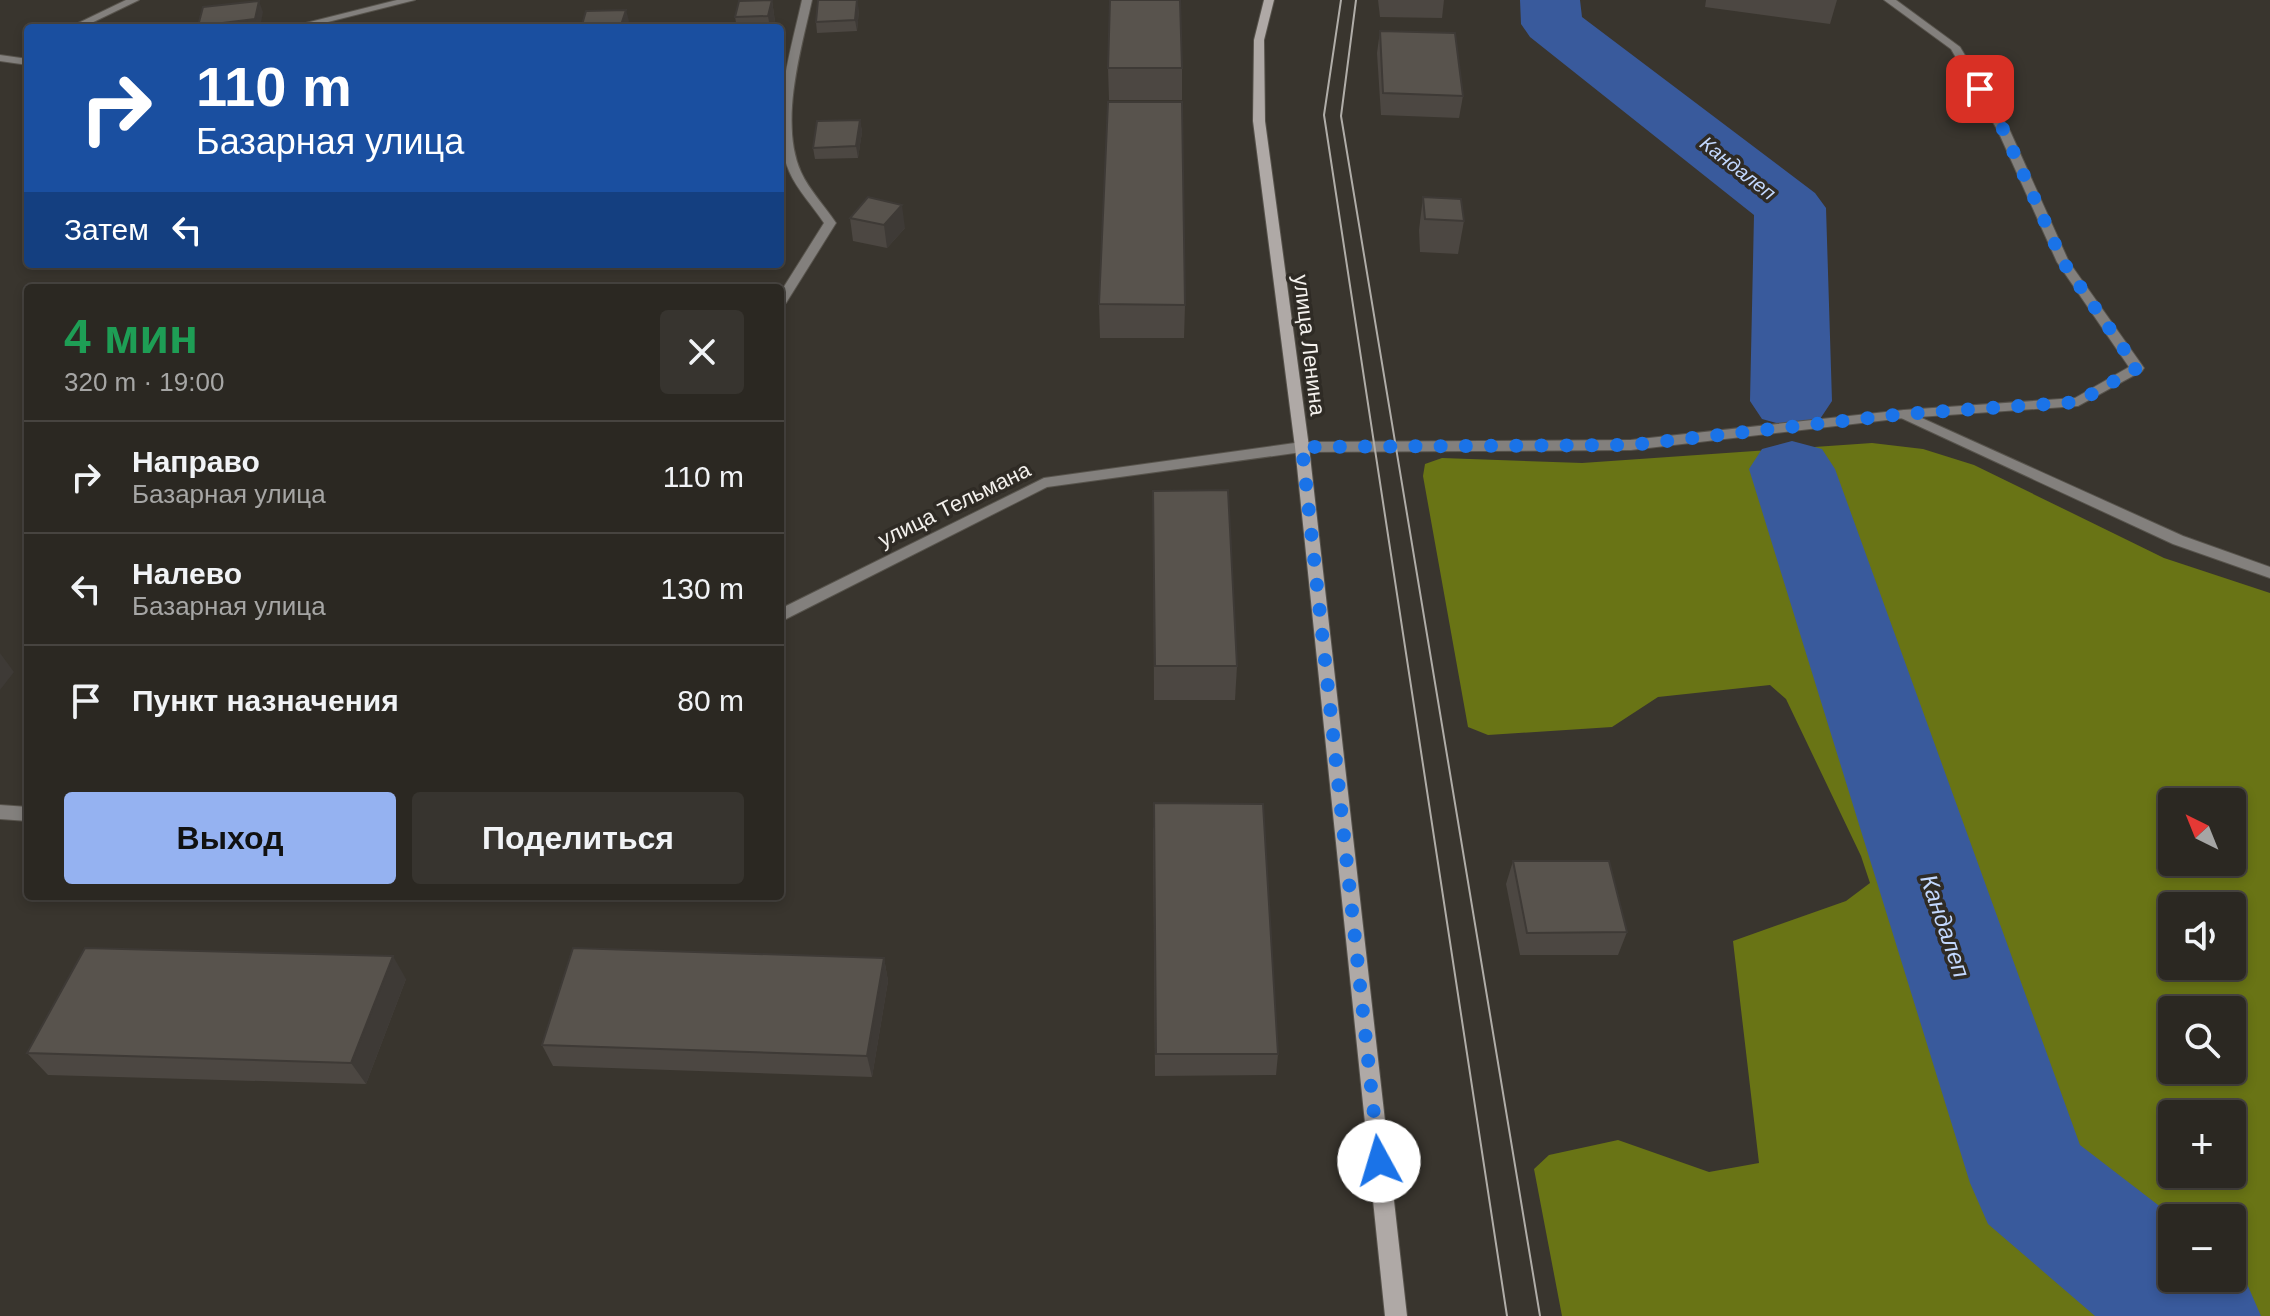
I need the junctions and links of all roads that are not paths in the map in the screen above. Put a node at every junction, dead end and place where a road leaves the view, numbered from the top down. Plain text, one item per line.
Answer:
1 (134, 0) edge
2 (410, 0) edge
3 (807, 0) edge
4 (1269, 0) edge
5 (1889, 0) edge
6 (82, 24) edge
7 (308, 24) edge
8 (24, 52) edge
9 (5, 59) edge
10 (784, 297) edge
11 (1904, 414) junction
12 (1302, 447) junction
13 (2270, 573) edge
14 (784, 614) edge
15 (0, 812) edge
16 (24, 814) edge
17 (1396, 1316) edge

1 - 6 street
2 - 7 street
3 - 10 street
4 - 12 main road, улица Ленина
5 - 11 street, улица Тельмана
8 - 9 street
11 - 12 street, улица Тельмана
11 - 13 street
12 - 14 street, улица Тельмана
12 - 17 main road, улица Ленина
15 - 16 street

